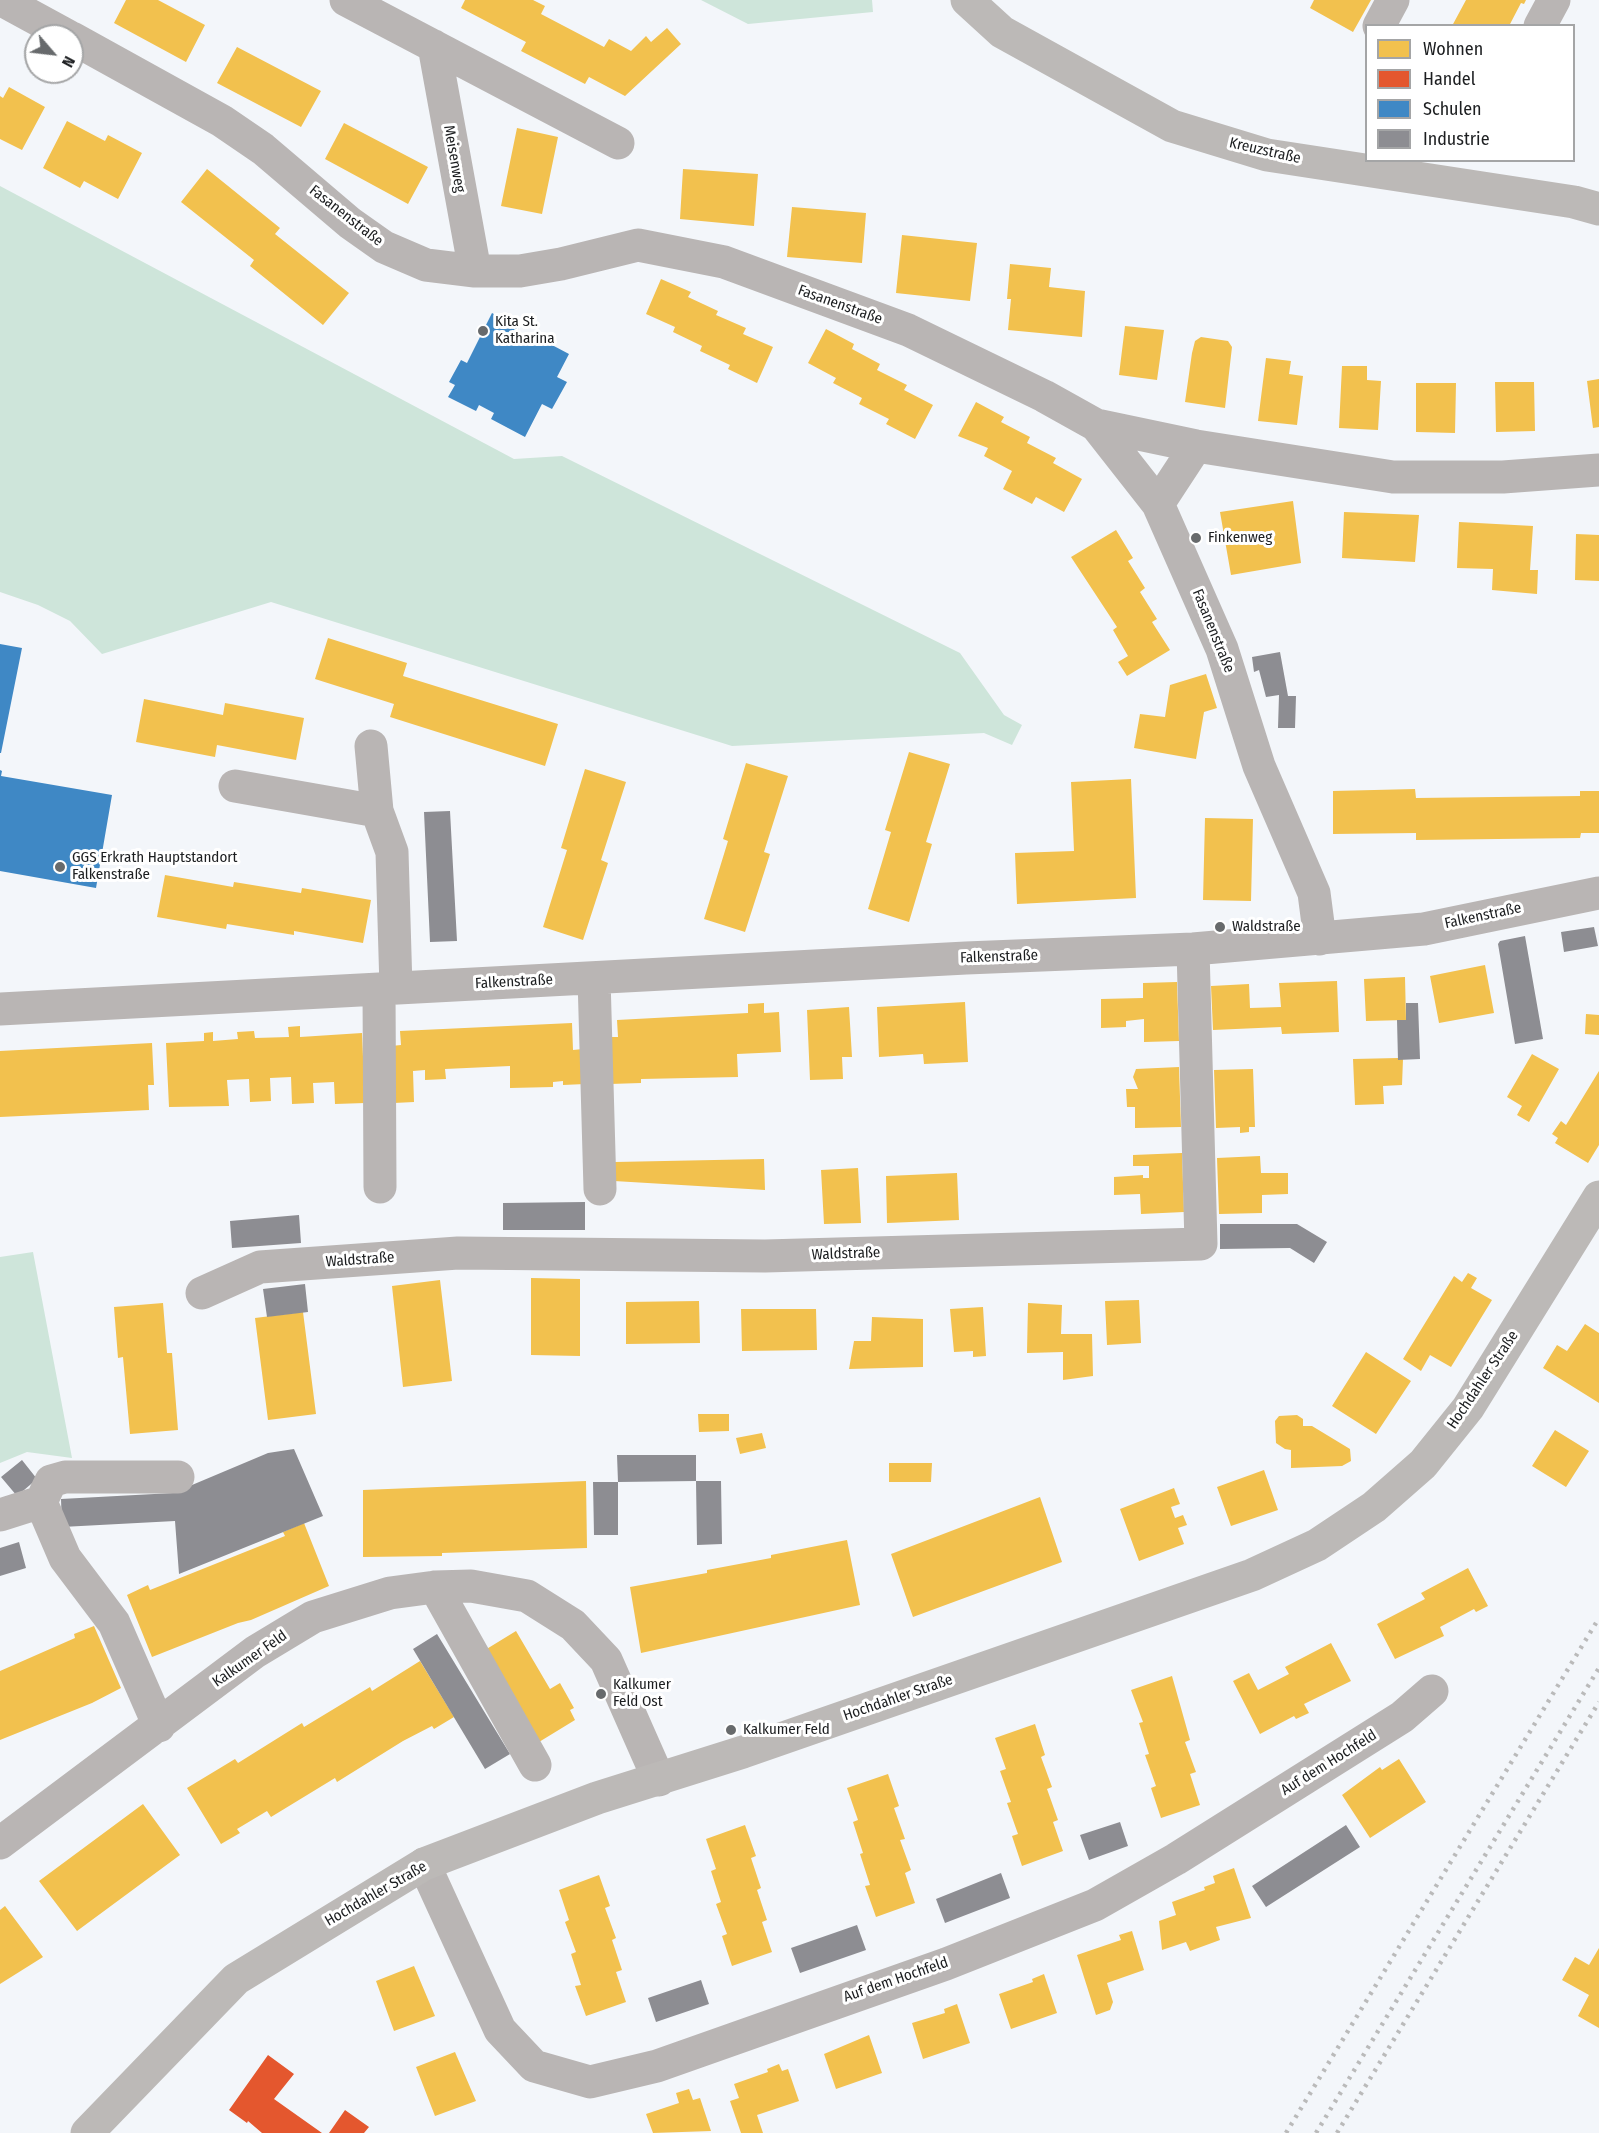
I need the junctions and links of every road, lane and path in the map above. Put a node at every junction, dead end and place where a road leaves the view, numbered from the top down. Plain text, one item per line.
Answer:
1 (2, 0) edge
2 (346, 0) edge
3 (967, 0) edge
4 (1393, 0) edge
5 (1554, 0) edge
6 (46, 24) edge
7 (1379, 24) edge
8 (1541, 24) edge
9 (84, 45) edge
10 (434, 46) junction
11 (618, 143) dead end
12 (1599, 209) edge
13 (475, 271) junction
14 (1096, 425) junction
15 (1196, 446) junction
16 (1599, 471) edge
17 (1158, 504) junction
18 (371, 746) dead end
19 (235, 786) dead end
20 (376, 811) junction
21 (1599, 893) edge
22 (1320, 939) junction
23 (1193, 949) junction
24 (594, 978) junction
25 (388, 989) junction
26 (0, 1010) edge
27 (380, 1187) dead end
28 (600, 1189) dead end
29 (1599, 1197) edge
30 (202, 1293) dead end
31 (178, 1477) dead end
32 (41, 1502) junction
33 (0, 1515) edge
34 (435, 1587) junction
35 (1432, 1691) dead end
36 (159, 1726) junction
37 (535, 1765) dead end
38 (659, 1780) junction
39 (0, 1843) edge
40 (424, 1864) junction
41 (87, 2133) edge

1 - 6 street
2 - 10 street
3 - 12 main road, Kreuzstraße
4 - 7 street
5 - 8 street
9 - 13 street, Fasanenstraße
10 - 11 street
10 - 13 street, Meisenweg
13 - 14 street, Fasanenstraße
14 - 15 street
14 - 17 street, Fasanenstraße
15 - 16 street
15 - 17 street
17 - 22 street, Fasanenstraße
18 - 20 street
19 - 20 street
20 - 25 street
21 - 22 street, Falkenstraße
22 - 23 street, Falkenstraße
23 - 24 street, Falkenstraße
23 - 30 street, Waldstraße
24 - 25 street, Falkenstraße
24 - 28 street
25 - 26 street, Falkenstraße
25 - 27 street
29 - 38 main road, Hochdahler Straße
31 - 32 street
32 - 33 street
32 - 36 street
34 - 36 street, Kalkumer Feld
34 - 37 street
34 - 38 street, Kalkumer Feld
35 - 40 street, Auf dem Hochfeld
36 - 39 street, Kalkumer Feld
38 - 40 main road, Hochdahler Straße
40 - 41 main road, Hochdahler Straße

